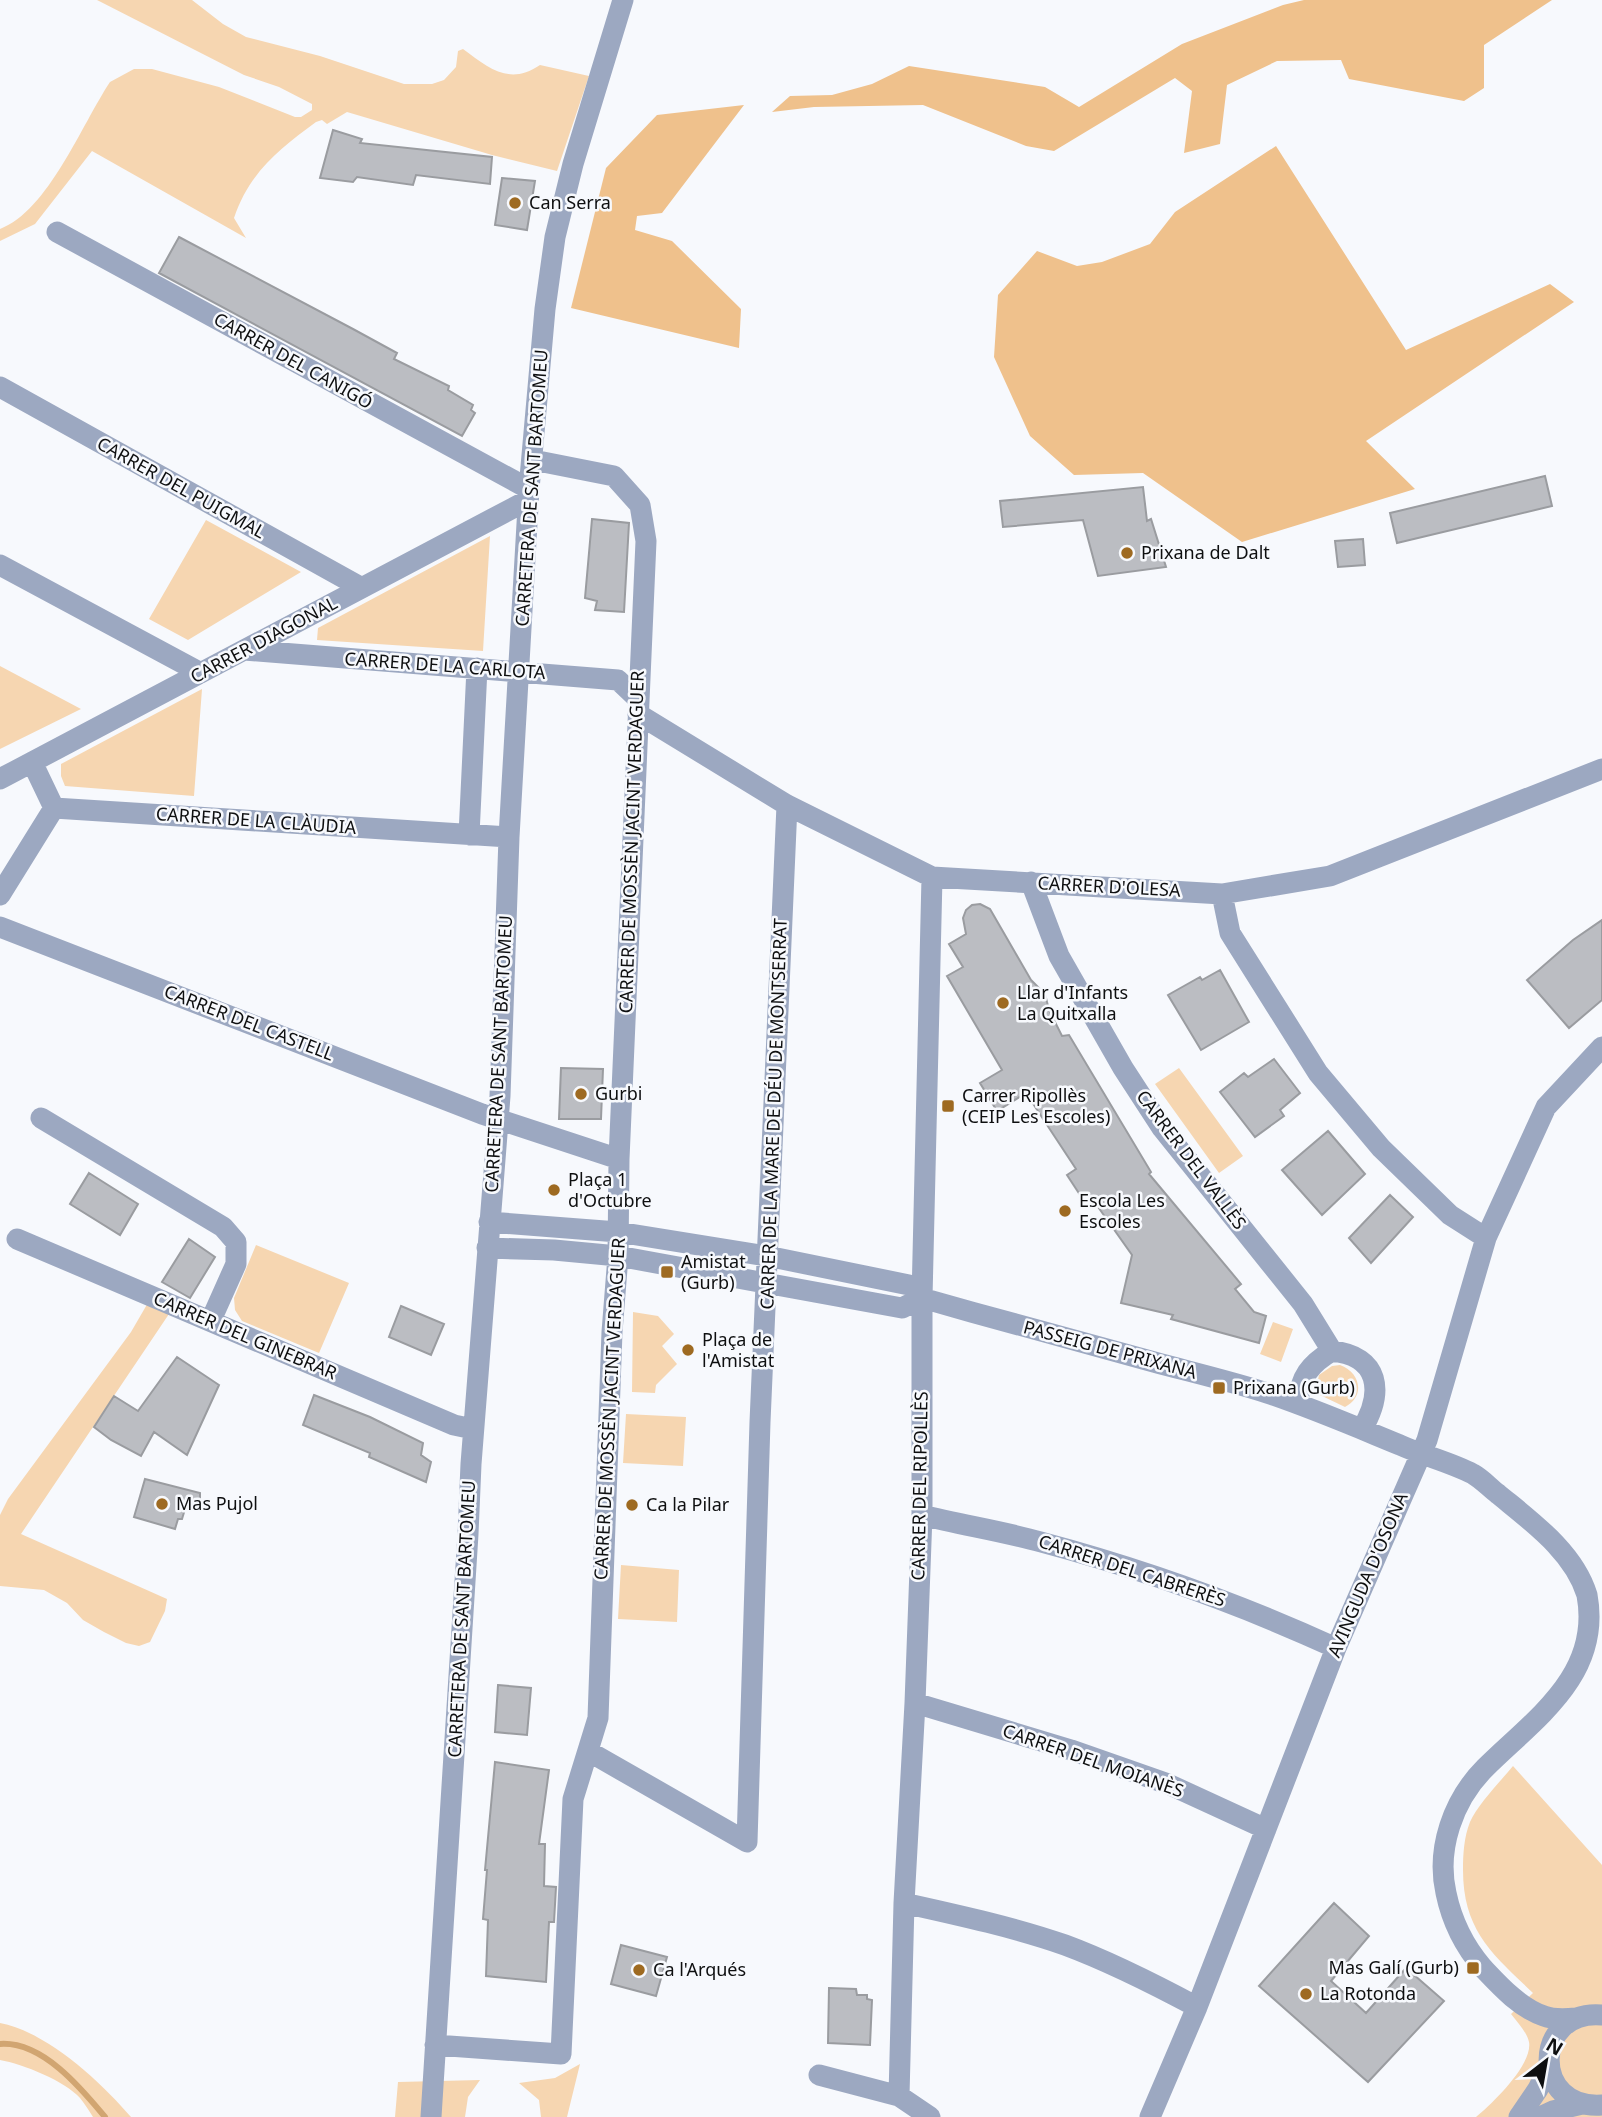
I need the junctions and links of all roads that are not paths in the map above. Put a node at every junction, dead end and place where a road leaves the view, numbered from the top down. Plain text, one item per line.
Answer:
1 (624, 0) edge
2 (57, 232) dead end
3 (0, 387) edge
4 (533, 460) junction
5 (529, 495) junction
6 (0, 565) edge
7 (362, 588) junction
8 (244, 650) junction
9 (477, 668) junction
10 (519, 671) junction
11 (201, 673) junction
12 (638, 706) junction
13 (32, 762) junction
14 (1602, 769) edge
15 (0, 779) edge
16 (787, 806) junction
17 (54, 808) junction
18 (469, 835) junction
19 (509, 837) junction
20 (932, 877) junction
21 (1031, 882) junction
22 (1222, 894) junction
23 (0, 895) edge
24 (0, 927) edge
25 (1602, 1047) edge
26 (41, 1118) dead end
27 (497, 1119) junction
28 (619, 1159) junction
29 (489, 1222) junction
30 (618, 1232) junction
31 (1486, 1238) junction
32 (17, 1239) dead end
33 (487, 1248) junction
34 (618, 1256) junction
35 (767, 1256) junction
36 (768, 1283) junction
37 (922, 1298) junction
38 (211, 1320) junction
39 (1332, 1351) junction
40 (1298, 1404) junction
41 (473, 1429) junction
42 (1363, 1429) junction
43 (1420, 1454) junction
44 (922, 1515) junction
45 (1336, 1648) junction
46 (915, 1703) junction
47 (588, 1751) junction
48 (1266, 1829) junction
49 (904, 1903) junction
50 (1522, 2004) junction
51 (1197, 2007) junction
52 (1602, 2015) edge
53 (1576, 2018) junction
54 (435, 2045) junction
55 (1549, 2059) junction
56 (819, 2075) dead end
57 (899, 2096) junction
58 (1592, 2105) edge
59 (430, 2117) edge
60 (930, 2117) edge
61 (1150, 2117) edge
62 (1519, 2117) edge
63 (1539, 2117) edge

1 - 4 street, CARRETERA DE SANT BARTOMEU
2 - 5 street, CARRER DEL CANIGÓ
3 - 7 street, CARRER DEL PUIGMAL
4 - 5 street, CARRETERA DE SANT BARTOMEU
4 - 12 street, CARRER DE MOSSÈN JACINT VERDAGUER
5 - 7 street, CARRER DIAGONAL
5 - 10 street, CARRETERA DE SANT BARTOMEU
6 - 11 street
7 - 8 street, CARRER DIAGONAL
8 - 9 street, CARRER DE LA CARLOTA
8 - 11 street, CARRER DIAGONAL
9 - 10 street, CARRER DE LA CARLOTA
9 - 18 street
10 - 12 street, CARRER DE LA CARLOTA
10 - 19 street, CARRETERA DE SANT BARTOMEU
11 - 13 street, CARRER DIAGONAL
12 - 16 street, CARRER D'OLESA
12 - 28 street, CARRER DE MOSSÈN JACINT VERDAGUER
13 - 15 street, CARRER DIAGONAL
13 - 17 street
14 - 22 street, CARRER D'OLESA
16 - 20 street, CARRER D'OLESA
16 - 35 street, CARRER DE LA MARE DE DÉU DE MONTSERRAT
17 - 18 street, CARRER DE LA CLÀUDIA
17 - 23 street
18 - 19 street, CARRER DE LA CLÀUDIA
19 - 27 street, CARRETERA DE SANT BARTOMEU
20 - 21 street, CARRER D'OLESA
20 - 37 street, CARRER DEL RIPOLLÈS
21 - 22 street, CARRER D'OLESA
21 - 39 street, CARRER DEL VALLÈS
22 - 31 street
24 - 27 street, CARRER DEL CASTELL
25 - 31 street, AVINGUDA D'OSONA
26 - 38 street
27 - 28 street
27 - 29 street, CARRETERA DE SANT BARTOMEU
28 - 30 street, CARRER DE MOSSÈN JACINT VERDAGUER
29 - 30 street, PASSEIG DE PRIXANA
29 - 33 street, CARRETERA DE SANT BARTOMEU
30 - 34 street, CARRER DE MOSSÈN JACINT VERDAGUER
30 - 35 street, PASSEIG DE PRIXANA
31 - 43 street, AVINGUDA D'OSONA
32 - 38 street, CARRER DEL GINEBRAR
33 - 34 street, PASSEIG DE PRIXANA
33 - 41 street, CARRETERA DE SANT BARTOMEU
34 - 36 street, PASSEIG DE PRIXANA
34 - 47 street, CARRER DE MOSSÈN JACINT VERDAGUER
35 - 36 street, CARRER DE LA MARE DE DÉU DE MONTSERRAT
35 - 37 street, PASSEIG DE PRIXANA
36 - 37 street, PASSEIG DE PRIXANA
36 - 47 street, CARRER DE LA MARE DE DÉU DE MONTSERRAT
37 - 40 street, PASSEIG DE PRIXANA
37 - 44 street, CARRER DEL RIPOLLÈS
38 - 41 street, CARRER DEL GINEBRAR
39 - 40 street
39 - 42 street
40 - 42 street
41 - 54 street, CARRETERA DE SANT BARTOMEU
42 - 43 street
43 - 45 street, AVINGUDA D'OSONA
43 - 50 street
44 - 45 street, CARRER DEL CABRERÈS
44 - 46 street, CARRER DEL RIPOLLÈS
45 - 48 street, AVINGUDA D'OSONA
46 - 48 street, CARRER DEL MOIANÈS
46 - 49 street, CARRER DEL RIPOLLÈS
47 - 54 street, CARRER DE MOSSÈN JACINT VERDAGUER
48 - 51 street, AVINGUDA D'OSONA
49 - 51 street
49 - 57 street, CARRER DEL RIPOLLÈS
50 - 53 street
50 - 55 street
51 - 61 street, AVINGUDA D'OSONA
52 - 53 street
53 - 55 street
54 - 59 street, CARRETERA DE SANT BARTOMEU
55 - 58 street
55 - 62 street
56 - 57 street
57 - 60 street
58 - 63 street

